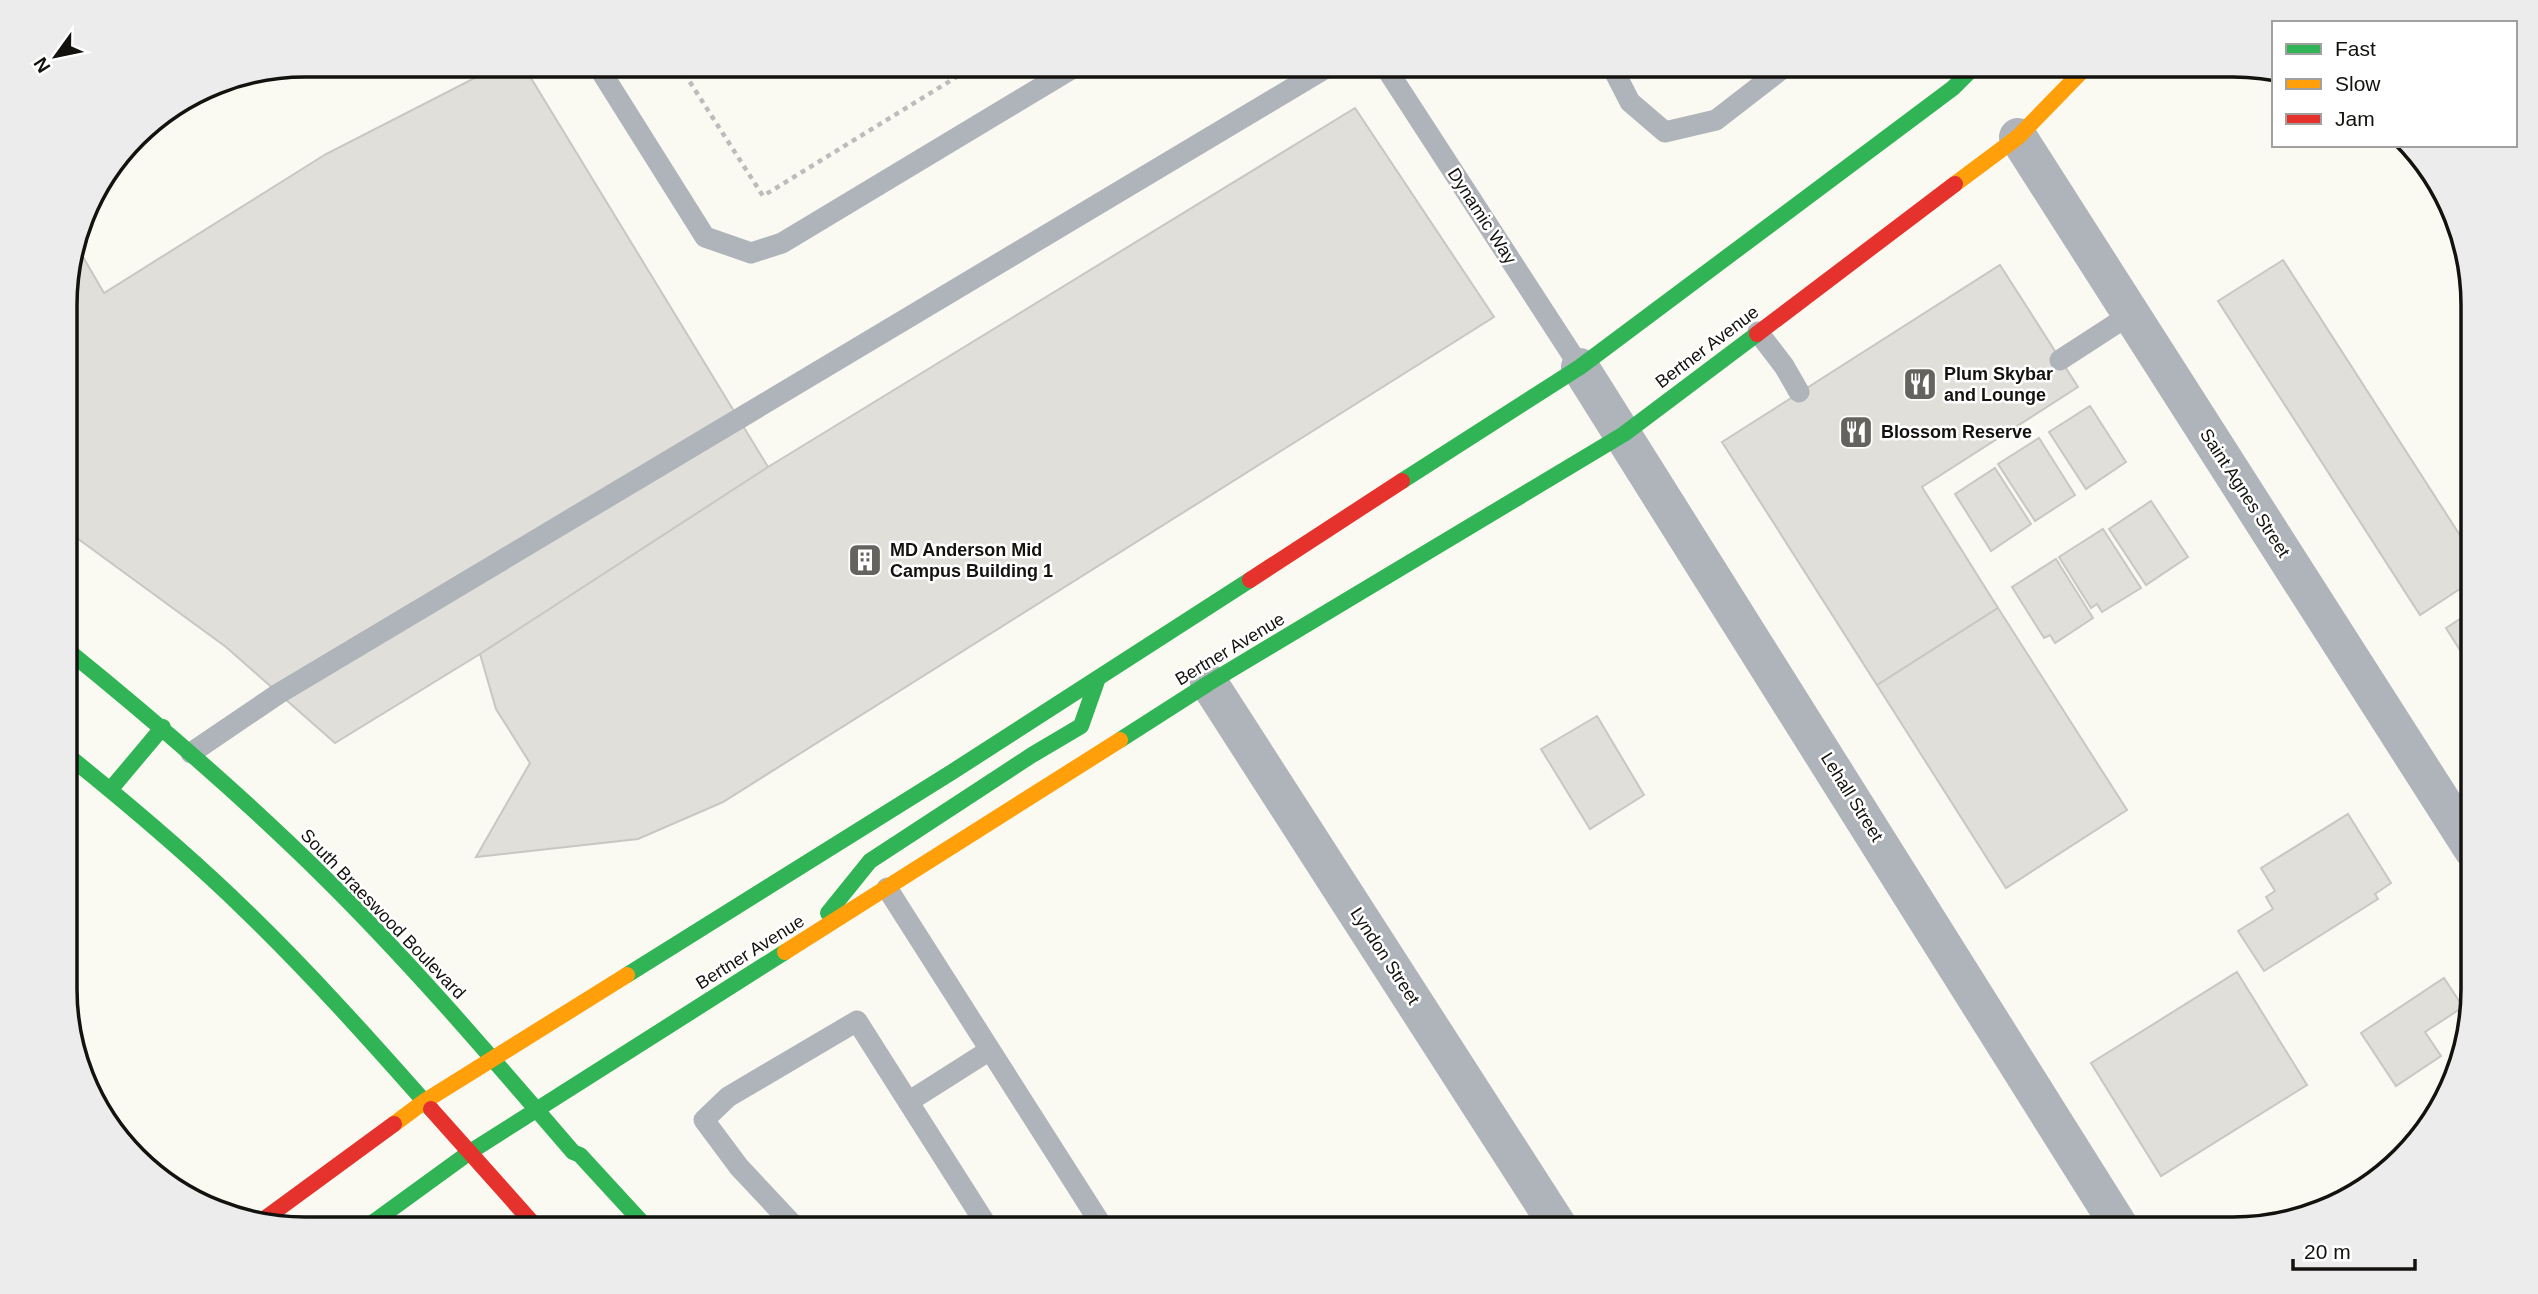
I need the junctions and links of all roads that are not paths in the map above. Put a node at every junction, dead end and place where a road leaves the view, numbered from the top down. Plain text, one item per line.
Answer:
1 (605, 77) edge
2 (1058, 77) edge
3 (1311, 77) edge
4 (1392, 77) edge
5 (1617, 77) edge
6 (1772, 77) edge
7 (1964, 77) edge
8 (2076, 77) edge
9 (2018, 137) junction
10 (2132, 314) junction
11 (1758, 332) junction
12 (2060, 360) dead end
13 (1580, 367) junction
14 (1799, 393) dead end
15 (1624, 434) junction
16 (77, 658) edge
17 (1098, 678) junction
18 (1209, 683) junction
19 (163, 727) junction
20 (191, 753) junction
21 (77, 763) edge
22 (110, 790) junction
23 (2461, 831) edge
24 (887, 888) junction
25 (810, 937) junction
26 (990, 1050) junction
27 (493, 1059) junction
28 (425, 1101) junction
29 (908, 1102) junction
30 (538, 1110) junction
31 (470, 1152) junction
32 (271, 1214) edge
33 (381, 1217) edge
34 (527, 1217) edge
35 (637, 1217) edge
36 (786, 1217) edge
37 (981, 1217) edge
38 (1096, 1217) edge
39 (1552, 1217) edge
40 (2113, 1217) edge

1 - 2 lane
3 - 20 lane
4 - 13 lane, Dynamic Way
5 - 6 lane
7 - 13 street
8 - 9 street, Bertner Avenue
9 - 10 street, Saint Agnes Street
9 - 11 street, Bertner Avenue
10 - 12 lane
10 - 23 street, Saint Agnes Street
11 - 14 lane
11 - 15 street, Bertner Avenue
13 - 15 street, Lehall Street
13 - 17 street
15 - 18 street, Bertner Avenue
15 - 40 street, Lehall Street
16 - 19 street, South Braeswood Boulevard
17 - 25 street
17 - 27 street
18 - 24 street, Bertner Avenue
18 - 39 street, Lyndon Street
19 - 20 street, South Braeswood Boulevard
19 - 22 street
20 - 27 street, South Braeswood Boulevard
21 - 22 street
22 - 28 street
24 - 25 street, Bertner Avenue
24 - 26 lane
25 - 30 street, Bertner Avenue
26 - 29 lane
26 - 38 lane
27 - 28 street
27 - 30 street, South Braeswood Boulevard
28 - 31 street
28 - 32 street
29 - 36 lane
29 - 37 lane
30 - 31 street, Bertner Avenue
30 - 35 street, South Braeswood Boulevard
31 - 33 street, Bertner Avenue
31 - 34 street

